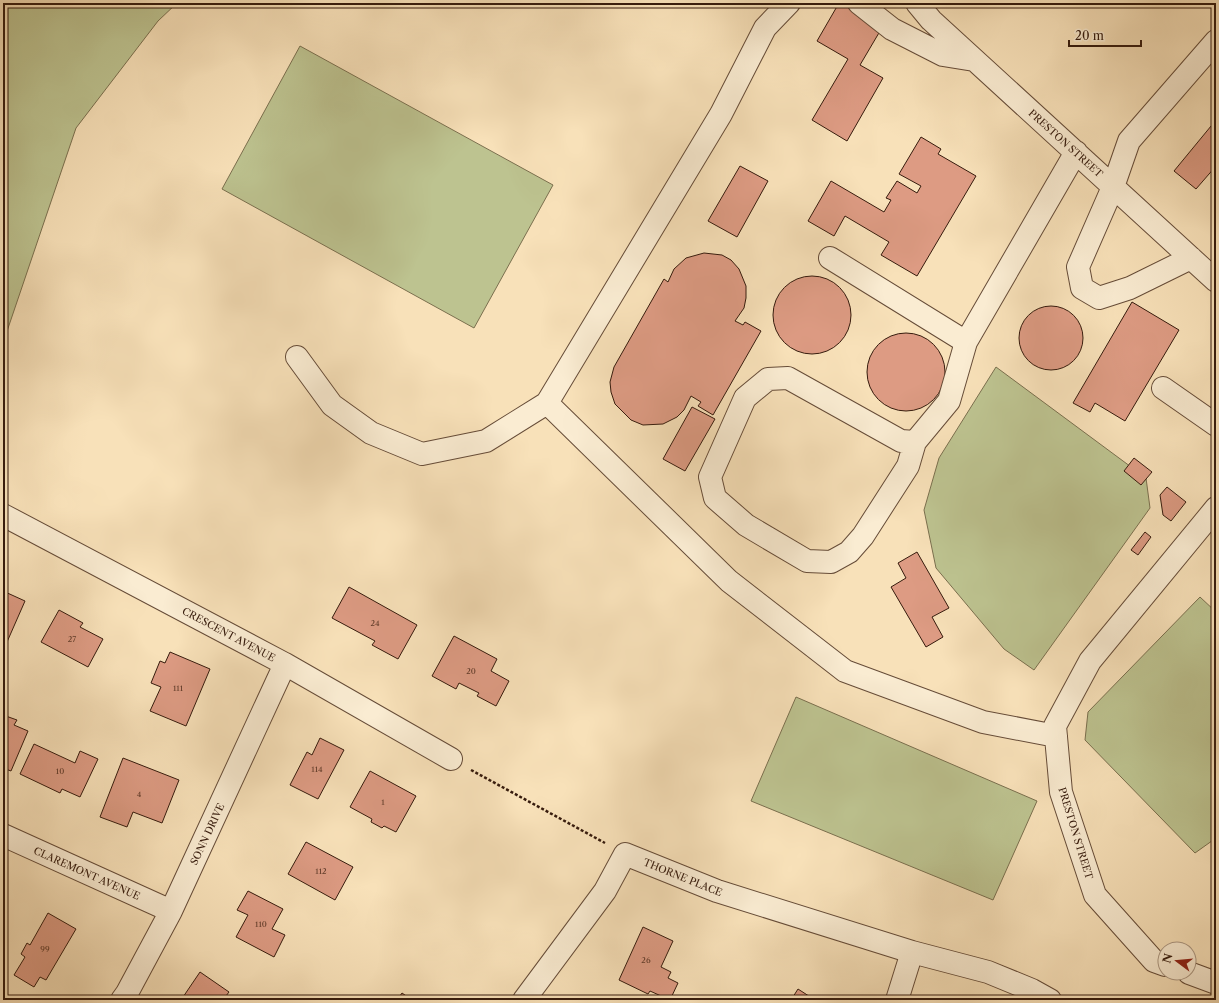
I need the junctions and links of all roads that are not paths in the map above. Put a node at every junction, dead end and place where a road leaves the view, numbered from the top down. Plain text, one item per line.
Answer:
1 (789, 3) edge
2 (859, 3) edge
3 (917, 3) edge
4 (1216, 41) edge
5 (974, 60) junction
6 (1076, 152) junction
7 (1113, 187) junction
8 (830, 258) dead end
9 (1191, 258) junction
10 (1216, 281) edge
11 (966, 342) junction
12 (297, 357) dead end
13 (1163, 388) dead end
14 (547, 403) junction
15 (1216, 425) edge
16 (915, 442) junction
17 (1216, 508) edge
18 (3, 515) edge
19 (285, 664) junction
20 (1056, 736) junction
21 (451, 759) road end
22 (3, 835) edge
23 (171, 911) junction
24 (912, 952) junction
25 (1157, 962) edge
26 (1197, 976) edge
27 (1216, 983) edge
28 (122, 1000) edge
29 (524, 1000) edge
30 (898, 1000) edge
31 (1050, 1000) edge

1 - 14 street
2 - 5 street
3 - 5 street, PRESTON STREET
4 - 7 street
5 - 6 street, PRESTON STREET
6 - 7 street, PRESTON STREET
6 - 11 street
7 - 9 street, PRESTON STREET
7 - 9 street
8 - 11 street
9 - 10 street, PRESTON STREET
11 - 16 street
12 - 14 street
13 - 15 street
14 - 20 street
16 - 16 street
17 - 20 street, PRESTON STREET
18 - 19 street, CRESCENT AVENUE
19 - 21 street, CRESCENT AVENUE
19 - 23 street, SONN DRIVE
20 - 25 street, PRESTON STREET
22 - 23 street, CLAREMONT AVENUE
23 - 28 street, SONN DRIVE
24 - 29 street, THORNE PLACE
24 - 30 street
24 - 31 street, THORNE PLACE
26 - 27 street

